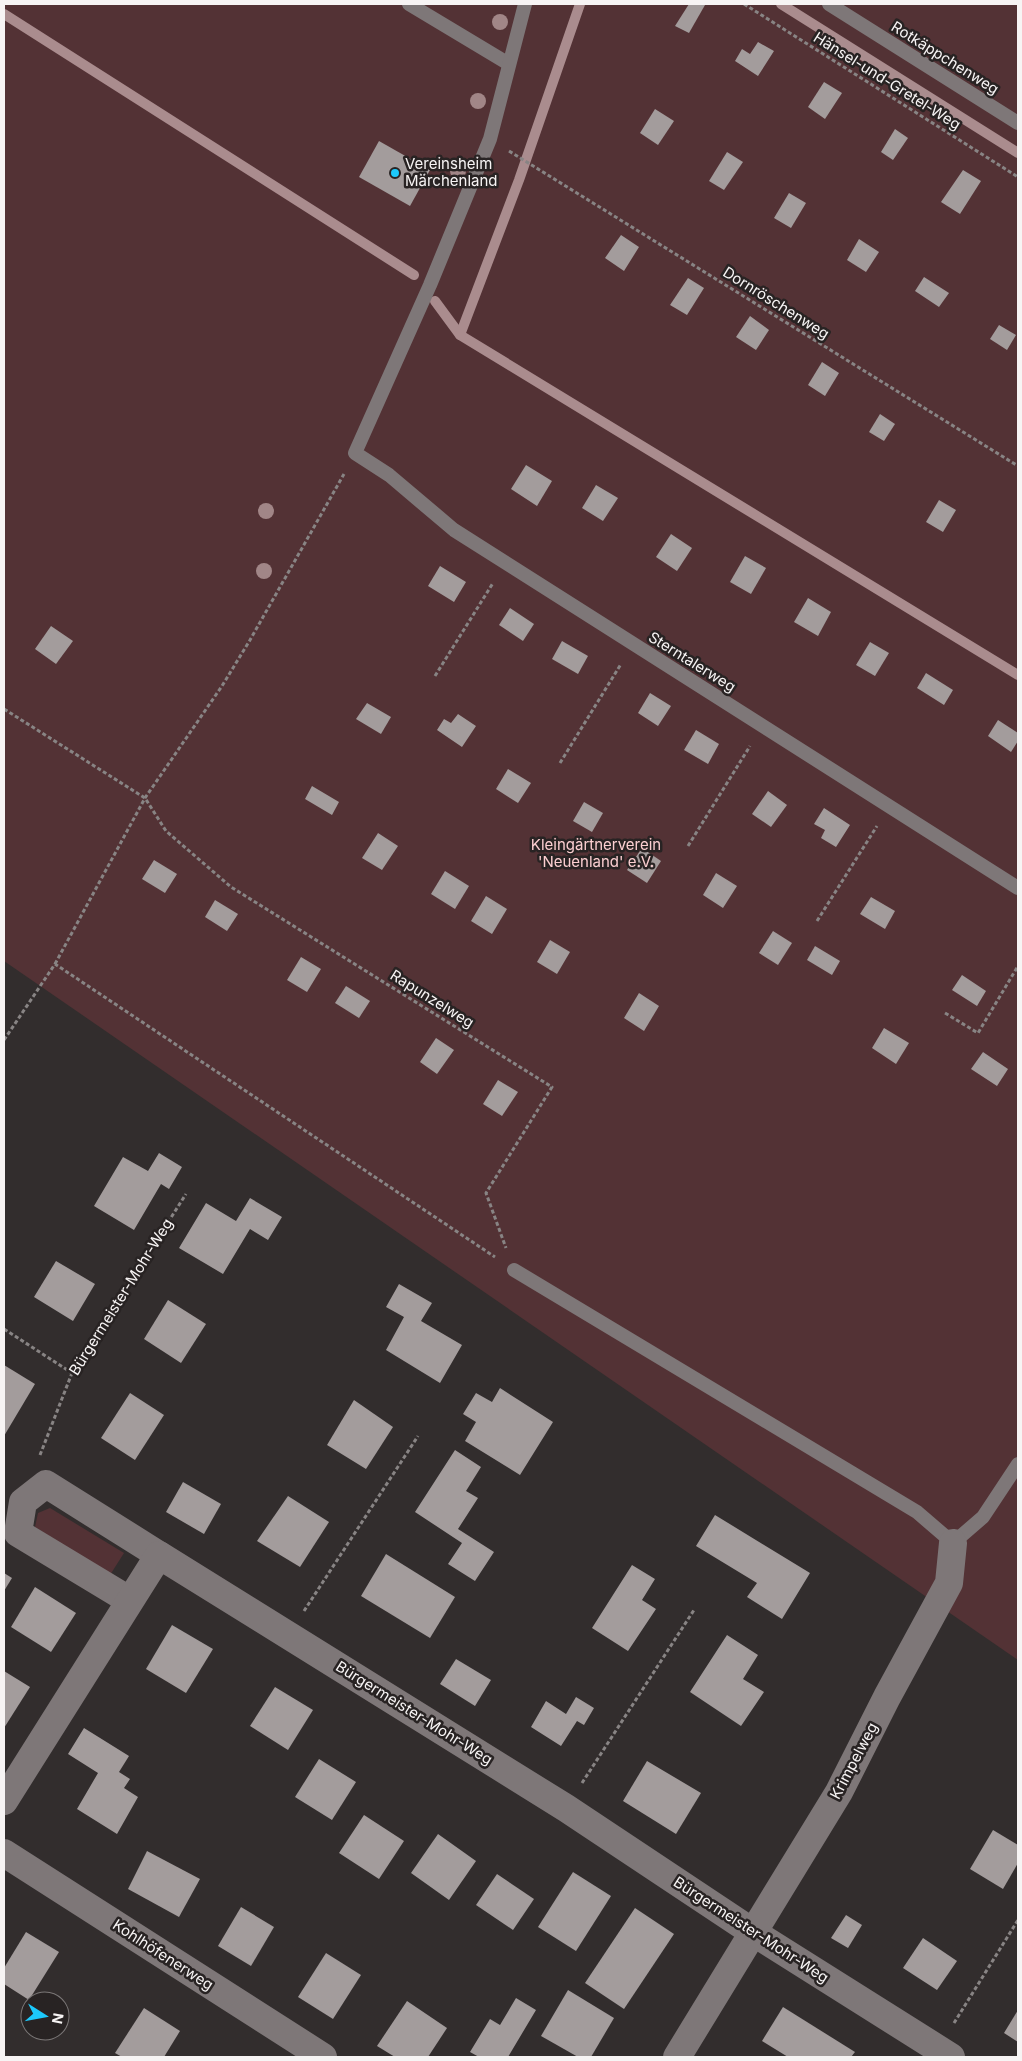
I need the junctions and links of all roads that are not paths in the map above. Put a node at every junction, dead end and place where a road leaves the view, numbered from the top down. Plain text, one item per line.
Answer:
1 (410, 4) edge
2 (525, 4) edge
3 (828, 4) edge
4 (509, 64) junction
5 (1018, 123) edge
6 (1018, 888) edge
7 (514, 1270) road end
8 (1018, 1464) edge
9 (954, 1543) junction
10 (158, 1555) junction
11 (129, 1600) junction
12 (4, 1801) edge
13 (4, 1853) edge
14 (754, 1933) junction
15 (944, 2053) edge
16 (323, 2057) edge
17 (677, 2057) edge

1 - 4 lane
2 - 4 lane
3 - 5 lane, Rotkäppchenweg
4 - 6 lane, Sterntalerweg
7 - 9 lane
8 - 9 lane
9 - 14 street, Krimpelweg
10 - 11 street
10 - 11 street, Bürgermeister-Mohr-Weg
10 - 14 street, Bürgermeister-Mohr-Weg
11 - 12 street
13 - 16 street, Kohlhöfenerweg
14 - 15 street, Bürgermeister-Mohr-Weg
14 - 17 street, Krimpelweg

